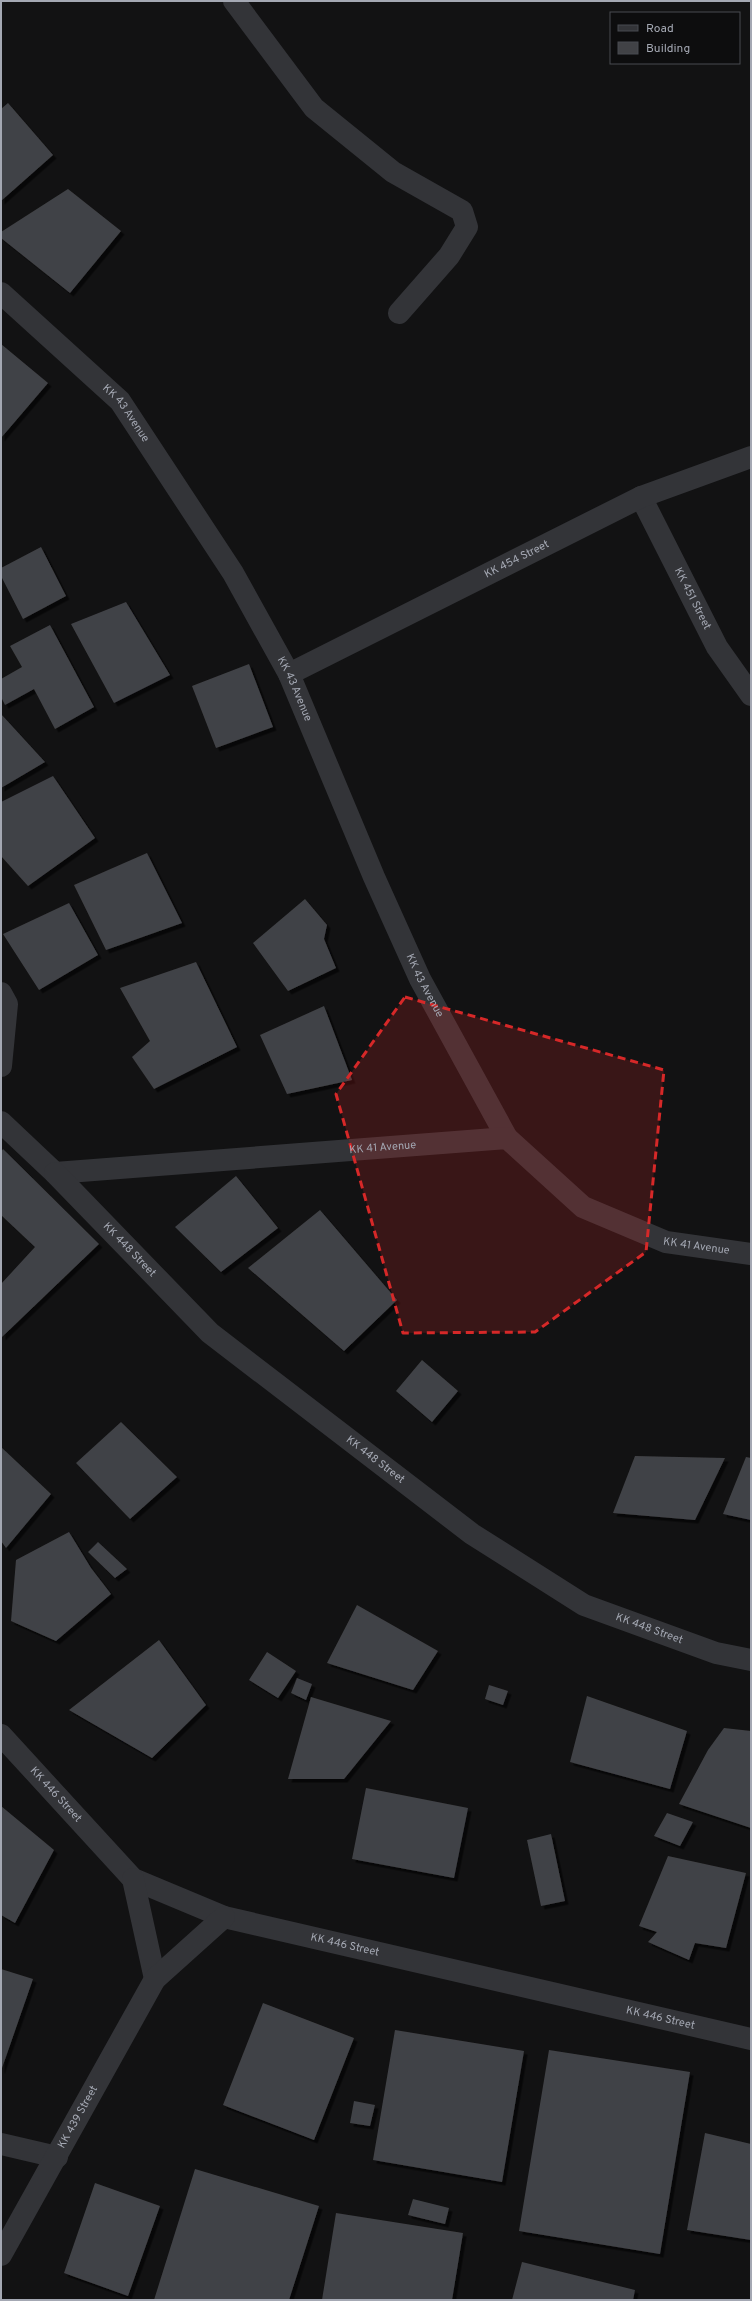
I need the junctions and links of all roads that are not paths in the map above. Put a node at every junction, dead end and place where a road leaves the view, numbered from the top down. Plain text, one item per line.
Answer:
1 (234, 1) edge
2 (1, 293) edge
3 (399, 314) dead end
4 (751, 457) edge
5 (641, 497) junction
6 (289, 674) junction
7 (751, 695) edge
8 (1, 993) edge
9 (1, 1066) edge
10 (1, 1122) edge
11 (507, 1138) junction
12 (55, 1172) junction
13 (751, 1254) edge
14 (751, 1660) edge
15 (1, 1735) edge
16 (133, 1879) junction
17 (224, 1916) junction
18 (155, 1979) junction
19 (751, 2039) edge
20 (1, 2144) edge
21 (57, 2157) junction
22 (1, 2255) edge

1 - 3 street
2 - 6 street, KK 43 Avenue
4 - 5 street, KK 454 Street
5 - 6 street, KK 454 Street
5 - 7 street, KK 451 Street
6 - 11 street, KK 43 Avenue
8 - 9 street
10 - 12 street
11 - 12 street, KK 41 Avenue
11 - 13 street, KK 41 Avenue
12 - 14 street, KK 448 Street
15 - 16 street, KK 446 Street
16 - 17 street, KK 446 Street
16 - 18 street
17 - 18 street, KK 439 Street
17 - 19 street, KK 446 Street
18 - 21 street, KK 439 Street
20 - 21 street
21 - 22 street, KK 439 Street

